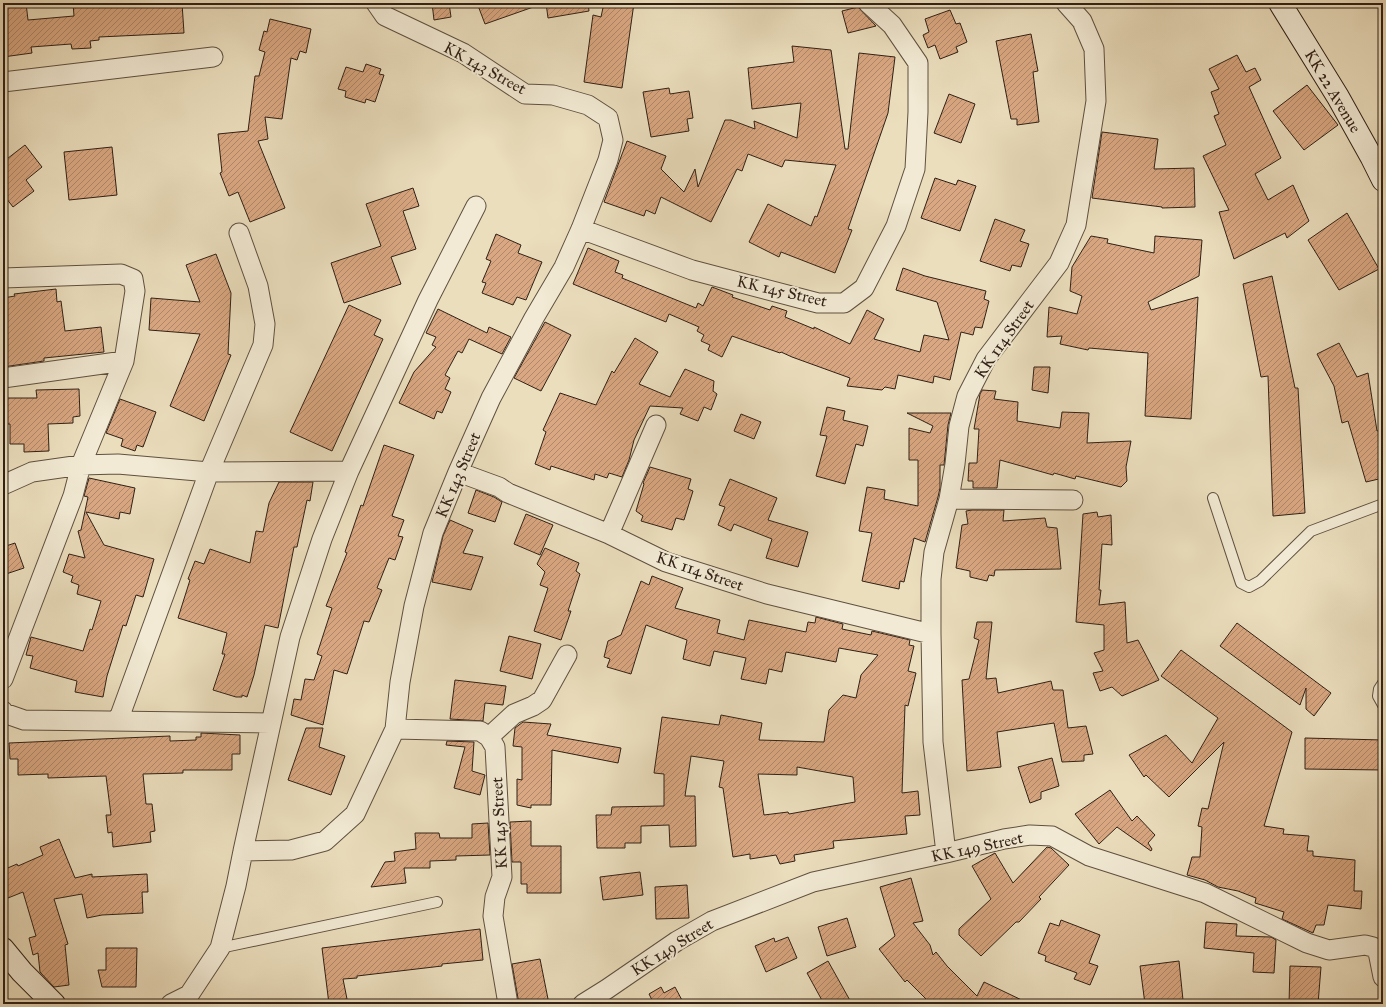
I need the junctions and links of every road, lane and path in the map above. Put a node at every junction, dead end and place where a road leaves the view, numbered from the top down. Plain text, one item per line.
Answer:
1 (376, 3) edge
2 (868, 3) edge
3 (1066, 3) edge
4 (1280, 3) edge
5 (214, 57) dead end
6 (3, 82) edge
7 (1383, 180) edge
8 (476, 206) dead end
9 (581, 230) junction
10 (238, 233) dead end
11 (3, 278) edge
12 (124, 360) junction
13 (3, 378) edge
14 (656, 425) dead end
15 (81, 466) junction
16 (349, 471) junction
17 (209, 472) junction
18 (458, 472) junction
19 (3, 485) edge
20 (1213, 498) dead end
21 (949, 499) junction
22 (1073, 500) dead end
23 (1383, 504) edge
24 (609, 534) junction
25 (931, 634) junction
26 (567, 655) dead end
27 (3, 680) edge
28 (1383, 683) edge
29 (1383, 705) edge
30 (3, 711) edge
31 (118, 721) junction
32 (271, 723) junction
33 (395, 729) junction
34 (489, 736) junction
35 (243, 851) junction
36 (946, 853) junction
37 (437, 902) dead end
38 (220, 948) junction
39 (3, 949) edge
40 (1383, 977) edge
41 (54, 1004) edge
42 (171, 1004) edge
43 (508, 1004) edge
44 (583, 1004) edge

1 - 9 street, KK 143 Street
2 - 9 street, KK 145 Street
3 - 21 street, KK 114 Street
4 - 7 street, KK 22 Avenue
5 - 6 street
8 - 16 street
9 - 18 street, KK 143 Street
10 - 17 street
11 - 12 street
12 - 13 street
12 - 15 street
14 - 24 street
15 - 17 street
15 - 19 street
15 - 27 street
16 - 17 street
16 - 32 street
17 - 31 street
18 - 24 street, KK 114 Street
18 - 33 street, KK 143 Street
20 - 23 lane
21 - 22 street
21 - 25 street, KK 114 Street
24 - 25 street, KK 114 Street
25 - 36 street, KK 114 Street
26 - 34 street
28 - 29 lane
30 - 31 street
31 - 32 street
32 - 35 street
33 - 34 street
33 - 35 street, KK 143 Street
34 - 43 street, KK 145 Street
35 - 38 street
36 - 40 street, KK 149 Street
36 - 44 street, KK 149 Street
37 - 38 lane
38 - 42 street
39 - 41 street

